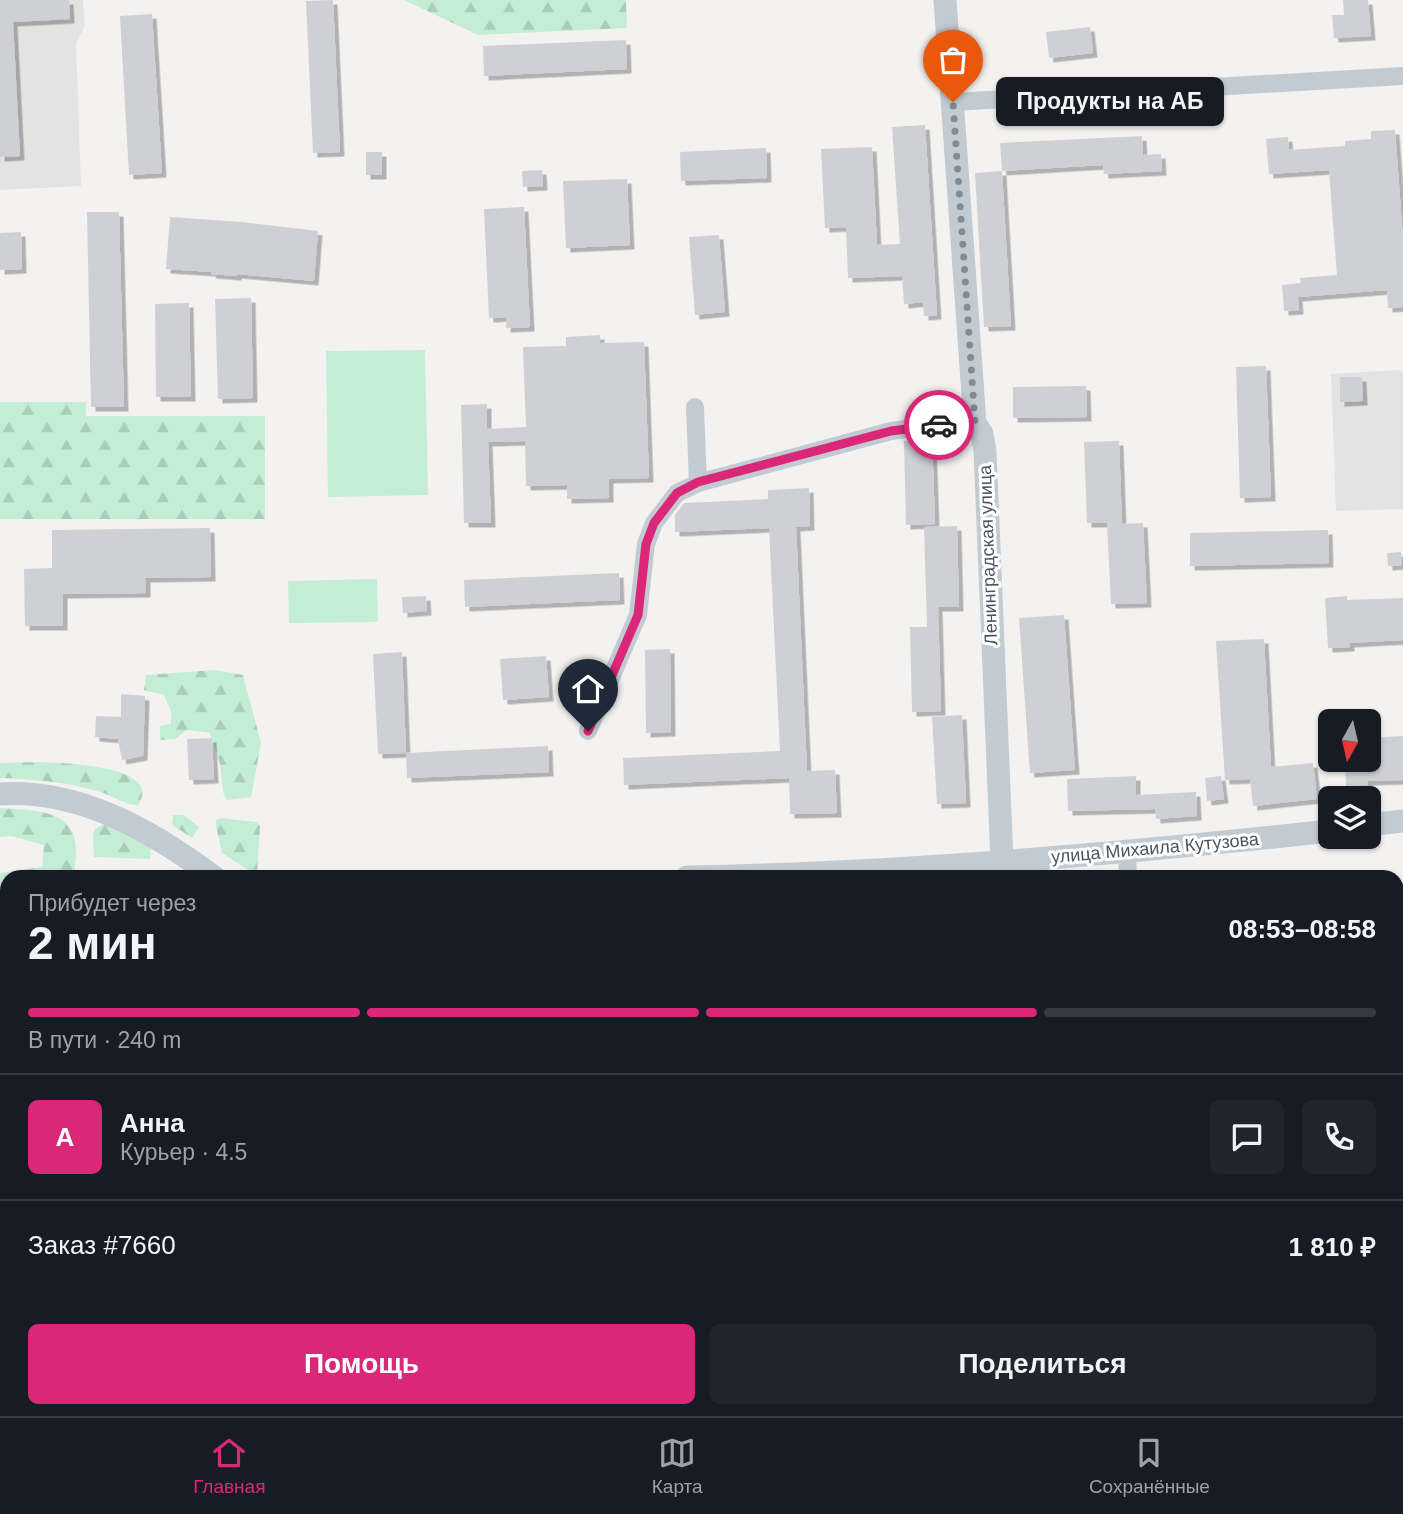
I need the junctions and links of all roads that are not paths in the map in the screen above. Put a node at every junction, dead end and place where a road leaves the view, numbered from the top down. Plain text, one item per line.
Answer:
1 (945, 0) edge
2 (1403, 76) edge
3 (953, 102) junction
4 (695, 407) dead end
5 (975, 422) junction
6 (698, 482) junction
7 (588, 731) dead end
8 (0, 794) edge
9 (1403, 821) edge
10 (1381, 824) edge
11 (1318, 832) edge
12 (1127, 852) junction
13 (1002, 861) junction
14 (203, 870) edge
15 (861, 870) edge
16 (1128, 870) edge

1 - 3 street, Ленинградская улица
2 - 3 street
3 - 5 street, Ленинградская улица
4 - 6 street
5 - 6 street
5 - 13 street, Ленинградская улица
6 - 7 street
8 - 14 street
9 - 10 street
11 - 12 street, улица Михаила Кутузова
12 - 13 street, улица Михаила Кутузова
12 - 16 street
13 - 15 street, улица Михаила Кутузова

